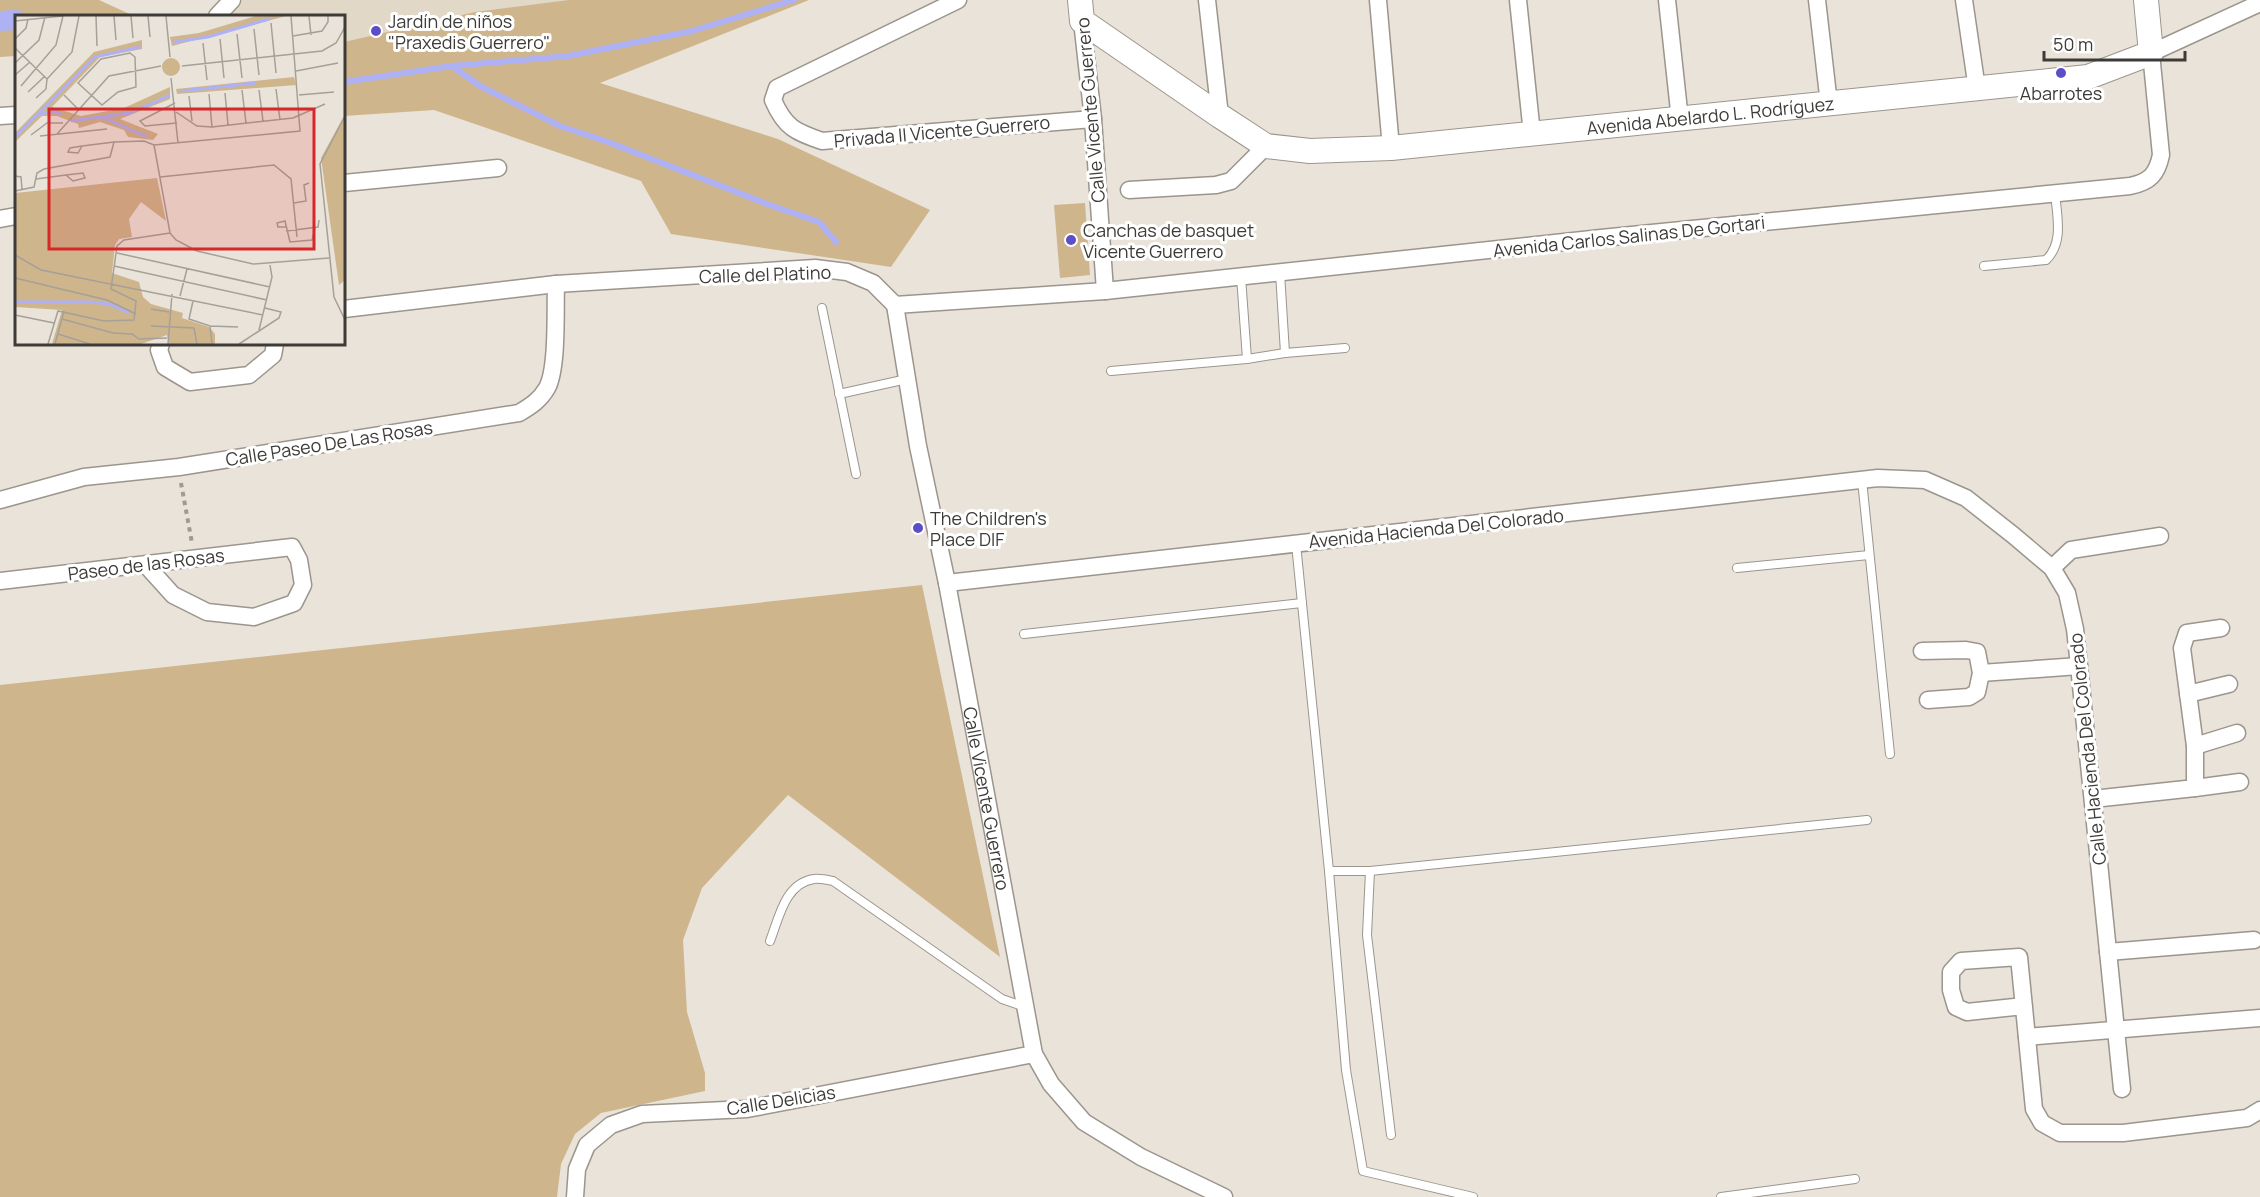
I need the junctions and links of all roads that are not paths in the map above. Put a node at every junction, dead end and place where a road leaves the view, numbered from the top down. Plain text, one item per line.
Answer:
1 (232, 0) edge
2 (958, 0) edge
3 (1207, 0) edge
4 (1378, 0) edge
5 (1518, 0) edge
6 (1667, 0) edge
7 (1817, 0) edge
8 (1964, 0) edge
9 (2146, 0) edge
10 (2260, 3) edge
11 (1081, 10) edge
12 (218, 15) edge
13 (2151, 53) junction
14 (1977, 89) junction
15 (1829, 104) junction
16 (15, 115) edge
17 (0, 116) edge
18 (1220, 116) junction
19 (1093, 119) junction
20 (1680, 120) junction
21 (1532, 134) junction
22 (1266, 146) junction
23 (1391, 148) junction
24 (498, 168) dead end
25 (345, 183) edge
26 (1129, 190) dead end
27 (2055, 193) junction
28 (15, 216) edge
29 (0, 219) edge
30 (1984, 266) dead end
31 (1280, 273) junction
32 (1241, 277) junction
33 (556, 284) junction
34 (1105, 291) junction
35 (895, 305) junction
36 (822, 308) dead end
37 (345, 309) edge
38 (161, 345) edge
39 (275, 345) edge
40 (1345, 348) dead end
41 (1285, 353) junction
42 (1247, 358) junction
43 (1111, 371) dead end
44 (907, 378) junction
45 (839, 394) junction
46 (856, 474) dead end
47 (1862, 480) junction
48 (1925, 480) joint
49 (0, 500) edge
50 (2160, 536) dead end
51 (1296, 544) junction
52 (1869, 555) junction
53 (145, 564) junction
54 (1737, 568) dead end
55 (2052, 568) junction
56 (0, 581) edge
57 (947, 583) junction
58 (1302, 603) junction
59 (2221, 628) dead end
60 (1024, 634) dead end
61 (1922, 651) dead end
62 (2079, 666) junction
63 (1981, 673) junction
64 (2229, 684) dead end
65 (2188, 694) junction
66 (1928, 700) dead end
67 (2237, 733) dead end
68 (2195, 746) junction
69 (1890, 754) dead end
70 (2240, 782) dead end
71 (2195, 788) junction
72 (2093, 799) junction
73 (1867, 820) dead end
74 (1329, 871) junction
75 (1370, 871) junction
76 (2254, 940) dead end
77 (771, 941) dead end
78 (2108, 952) junction
79 (2024, 1006) junction
80 (1025, 1007) junction
81 (2260, 1018) edge
82 (2115, 1029) junction
83 (2027, 1037) junction
84 (1034, 1054) junction
85 (2122, 1089) dead end
86 (2260, 1110) edge
87 (1391, 1135) dead end
88 (1855, 1179) dead end
89 (575, 1197) edge
90 (1224, 1197) edge
91 (1473, 1197) edge
92 (1721, 1197) edge

1 - 12 street
2 - 19 street, Privada II Vicente Guerrero
3 - 18 street
4 - 23 street
5 - 21 street
6 - 20 street
7 - 15 street
8 - 14 street
9 - 13 street
10 - 13 street
11 - 18 street, Avenida Abelardo L. Rodríguez
11 - 19 street, Calle Vicente Guerrero
13 - 14 street, Avenida Abelardo L. Rodríguez
13 - 27 street, Avenida Carlos Salinas De Gortari
14 - 15 street, Avenida Abelardo L. Rodríguez
15 - 20 street, Avenida Abelardo L. Rodríguez
16 - 17 street
18 - 22 street, Avenida Abelardo L. Rodríguez
19 - 34 street, Calle Vicente Guerrero
20 - 21 street, Avenida Abelardo L. Rodríguez
21 - 23 street, Avenida Abelardo L. Rodríguez
22 - 23 street, Avenida Abelardo L. Rodríguez
22 - 26 street
24 - 25 street
27 - 30 lane
27 - 31 street, Avenida Carlos Salinas De Gortari
28 - 29 street
31 - 32 street, Avenida Carlos Salinas De Gortari
31 - 41 lane
32 - 34 street, Avenida Carlos Salinas De Gortari
32 - 42 lane
33 - 35 street, Calle del Platino
33 - 37 street, Calle del Platino
33 - 49 street, Calle Paseo De Las Rosas
34 - 35 street
35 - 44 street, Calle Vicente Guerrero
36 - 45 lane
38 - 39 street
40 - 41 lane
41 - 42 lane
42 - 43 lane
44 - 45 lane
44 - 57 street, Calle Vicente Guerrero
45 - 46 lane
47 - 48 street, Avenida Hacienda Del Colorado
47 - 51 street, Avenida Hacienda Del Colorado
47 - 52 lane
48 - 55 street, Calle Hacienda Del Colorado
50 - 55 street
51 - 57 street, Avenida Hacienda Del Colorado
51 - 58 lane
52 - 54 lane
52 - 69 lane
53 - 53 street, Paseo de las Rosas
53 - 56 street, Paseo de las Rosas
55 - 62 street, Calle Hacienda Del Colorado
57 - 80 street, Calle Vicente Guerrero
58 - 60 lane
58 - 74 lane
59 - 65 street
61 - 63 street
62 - 63 street
62 - 72 street, Calle Hacienda Del Colorado
63 - 66 street
64 - 65 street
65 - 68 street
67 - 68 street
68 - 71 street
70 - 71 street
71 - 72 street
72 - 78 street, Calle Hacienda Del Colorado
73 - 75 lane
74 - 75 lane
74 - 91 lane
75 - 87 lane
76 - 78 street
77 - 80 lane
78 - 82 street, Calle Hacienda Del Colorado
79 - 79 street
79 - 83 street
80 - 84 street, Calle Vicente Guerrero
81 - 82 street
82 - 83 street
82 - 85 street, Calle Hacienda Del Colorado
83 - 86 street
84 - 89 street, Calle Delicias
84 - 90 street, Calle Vicente Guerrero
88 - 92 lane

